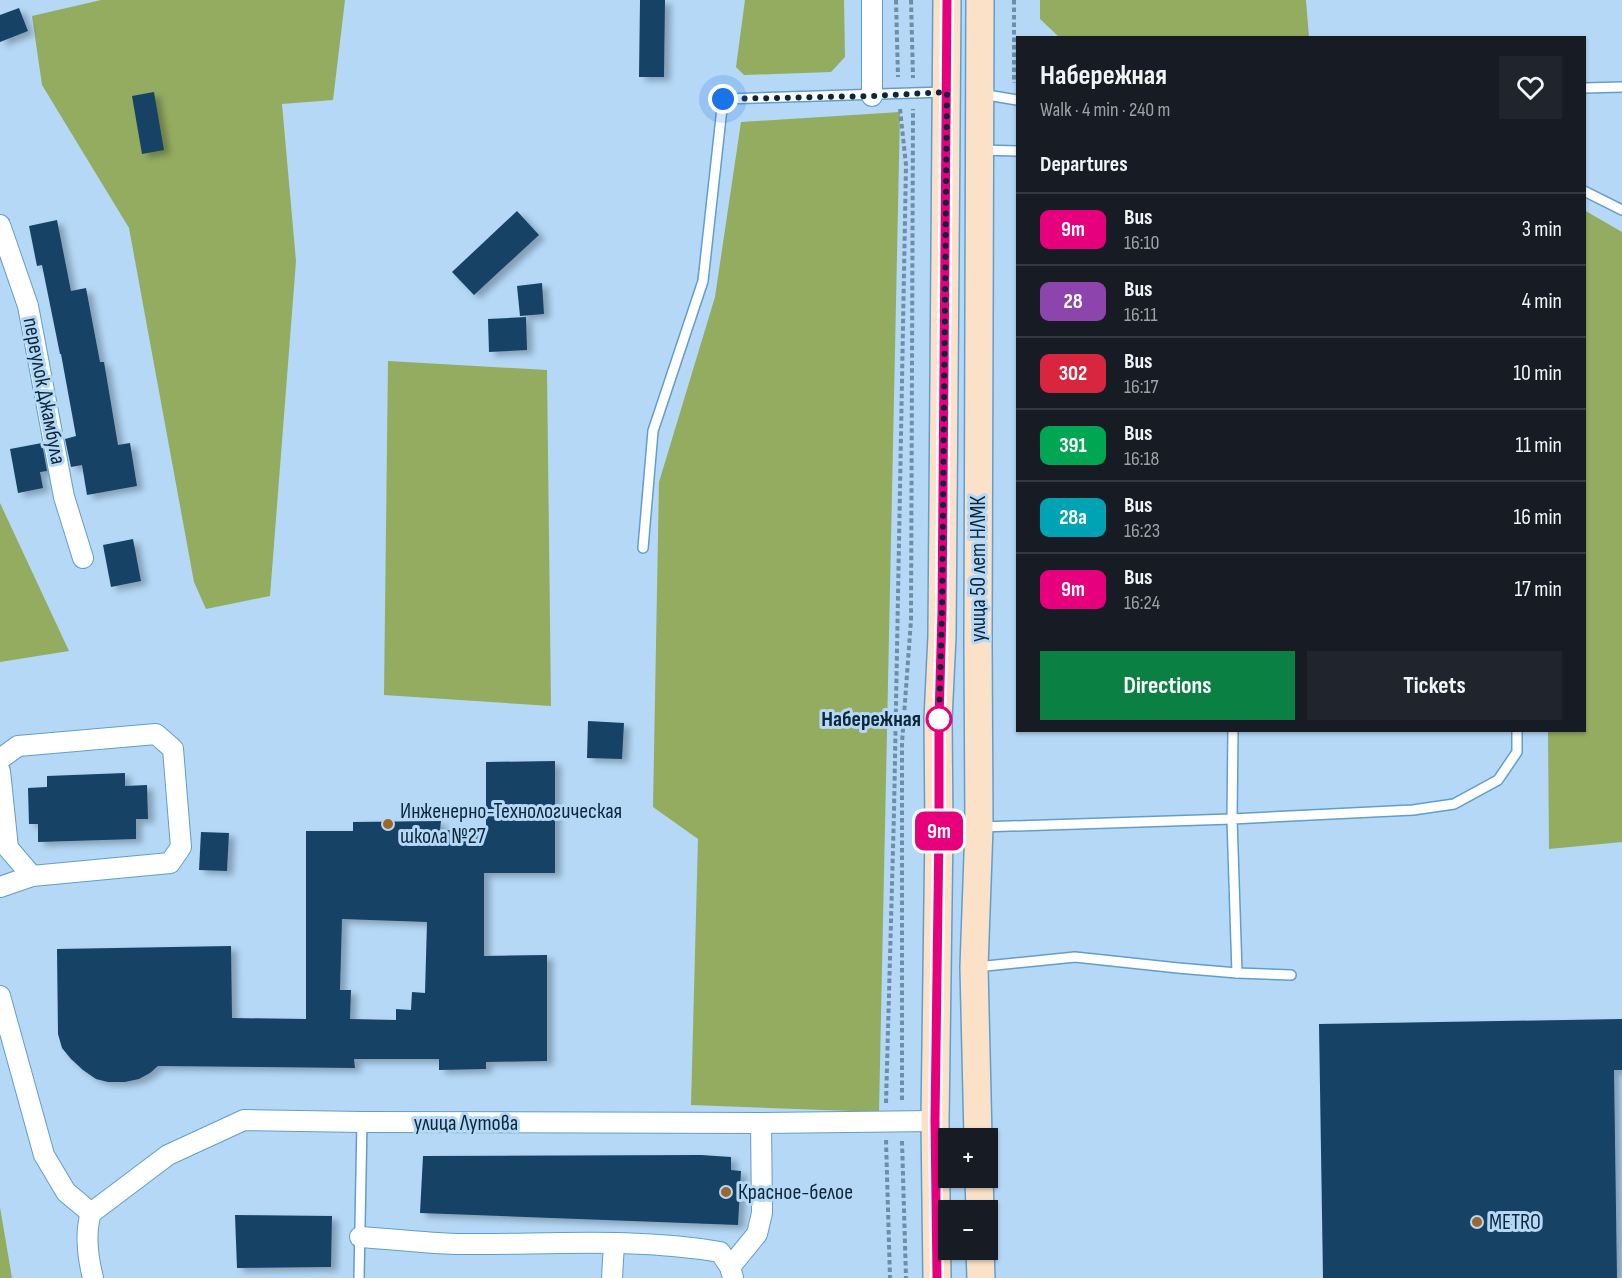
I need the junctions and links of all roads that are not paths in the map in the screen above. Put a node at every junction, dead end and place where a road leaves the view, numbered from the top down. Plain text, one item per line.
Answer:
1 (872, 0) edge
2 (947, 0) edge
3 (980, 0) edge
4 (1622, 87) edge
5 (1586, 88) edge
6 (947, 92) junction
7 (979, 93) junction
8 (872, 96) junction
9 (1016, 100) edge
10 (978, 150) junction
11 (1016, 151) edge
12 (1586, 192) edge
13 (1622, 210) edge
14 (0, 225) edge
15 (644, 548) dead end
16 (83, 558) dead end
17 (1233, 732) edge
18 (1517, 732) edge
19 (0, 759) edge
20 (0, 771) edge
21 (1232, 819) junction
22 (979, 827) junction
23 (32, 876) junction
24 (0, 887) edge
25 (974, 967) junction
26 (1237, 973) junction
27 (1291, 975) dead end
28 (0, 996) edge
29 (935, 1121) junction
30 (362, 1122) junction
31 (761, 1123) junction
32 (978, 1128) edge
33 (91, 1213) junction
34 (360, 1237) junction
35 (614, 1243) junction
36 (980, 1260) edge
37 (731, 1272) edge
38 (93, 1278) edge
39 (359, 1278) edge
40 (612, 1278) edge
41 (937, 1278) edge
42 (981, 1278) edge

1 - 8 street
2 - 6 main road, улица 50 лет НЛМК
3 - 7 main road, улица 50 лет НЛМК
4 - 5 lane
6 - 8 lane
6 - 29 main road, улица 50 лет НЛМК
7 - 9 lane
7 - 10 main road, улица 50 лет НЛМК
8 - 15 lane
10 - 11 lane
10 - 22 main road, улица 50 лет НЛМК
12 - 13 lane
14 - 16 street, переулок Джамбула
17 - 21 lane
18 - 21 lane
19 - 23 street
20 - 23 street
21 - 22 lane
21 - 26 lane
22 - 25 main road, улица 50 лет НЛМК
23 - 24 street
25 - 26 lane
25 - 32 main road, улица 50 лет НЛМК
26 - 27 lane
28 - 33 street
29 - 31 street, улица Лутова
29 - 41 main road
30 - 31 street, улица Лутова
30 - 33 street, улица Лутова
30 - 34 lane
31 - 37 street
33 - 38 street
34 - 35 street
34 - 39 lane
35 - 37 street
35 - 40 street
36 - 42 main road

